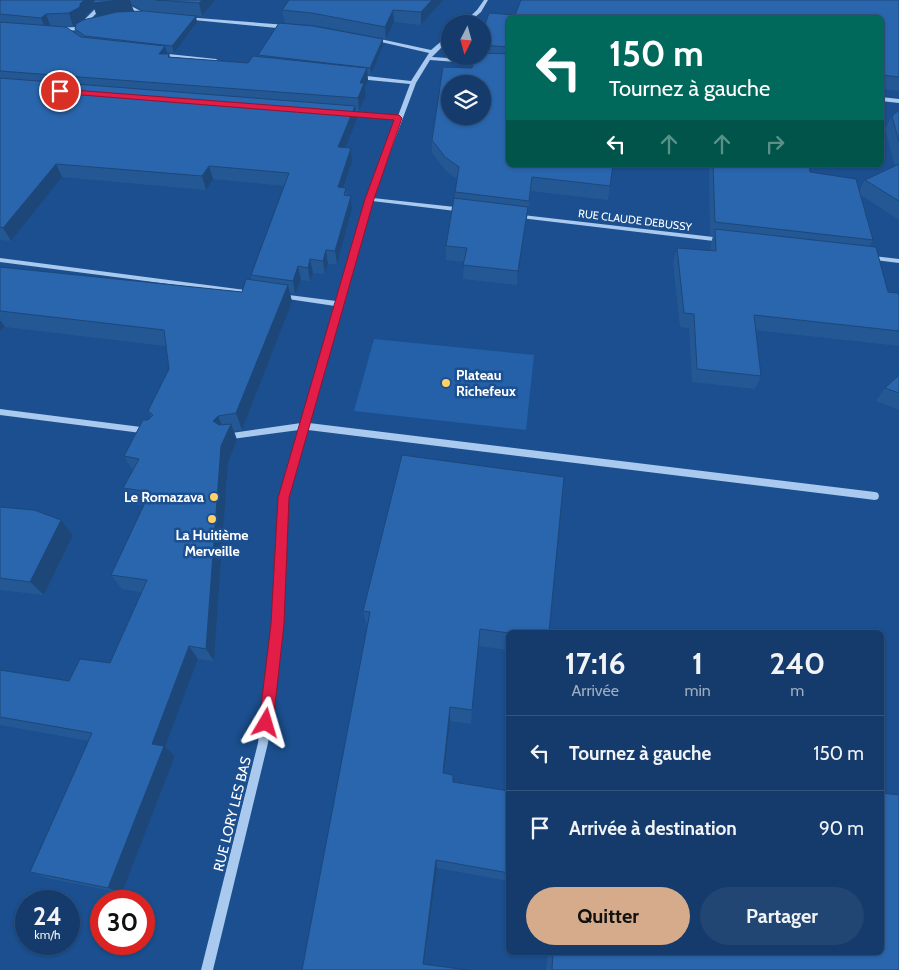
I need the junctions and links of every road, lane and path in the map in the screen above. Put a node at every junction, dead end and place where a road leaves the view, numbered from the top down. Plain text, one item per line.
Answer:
1 (107, 0) edge
2 (116, 0) edge
3 (486, 0) edge
4 (129, 14) edge
5 (146, 15) junction
6 (474, 15) edge
7 (102, 16) edge
8 (156, 16) edge
9 (176, 17) edge
10 (86, 21) junction
11 (295, 28) edge
12 (75, 29) junction
13 (50, 31) edge
14 (57, 36) edge
15 (65, 36) edge
16 (361, 37) edge
17 (73, 38) edge
18 (441, 45) edge
19 (156, 54) edge
20 (431, 55) junction
21 (225, 62) edge
22 (506, 64) edge
23 (354, 76) edge
24 (413, 83) junction
25 (884, 99) edge
26 (899, 101) edge
27 (339, 113) edge
28 (399, 118) junction
29 (370, 199) junction
30 (468, 210) edge
31 (507, 215) edge
32 (732, 242) edge
33 (860, 256) edge
34 (0, 260) edge
35 (899, 261) edge
36 (262, 294) edge
37 (272, 295) edge
38 (340, 304) junction
39 (0, 412) edge
40 (305, 426) junction
41 (154, 432) edge
42 (225, 437) edge
43 (875, 496) dead end
44 (207, 970) edge

1 - 10 street
2 - 5 street
3 - 6 street
4 - 5 street
5 - 8 street
7 - 10 street
9 - 11 street
10 - 12 street
12 - 13 street
12 - 17 street
14 - 15 street
16 - 20 street
18 - 20 street, RUE LORY LES BAS
19 - 21 street
20 - 22 street
20 - 24 street, RUE LORY LES BAS
23 - 24 street
24 - 28 street, RUE LORY LES BAS
25 - 26 street
27 - 28 lane
28 - 29 street, RUE LORY LES BAS
29 - 30 street
29 - 38 street, RUE LORY LES BAS
31 - 32 street, RUE CLAUDE DEBUSSY
33 - 35 street
34 - 36 street
37 - 38 street
38 - 40 street, RUE LORY LES BAS
39 - 41 street
40 - 42 street
40 - 43 street
40 - 44 street, RUE LORY LES BAS

